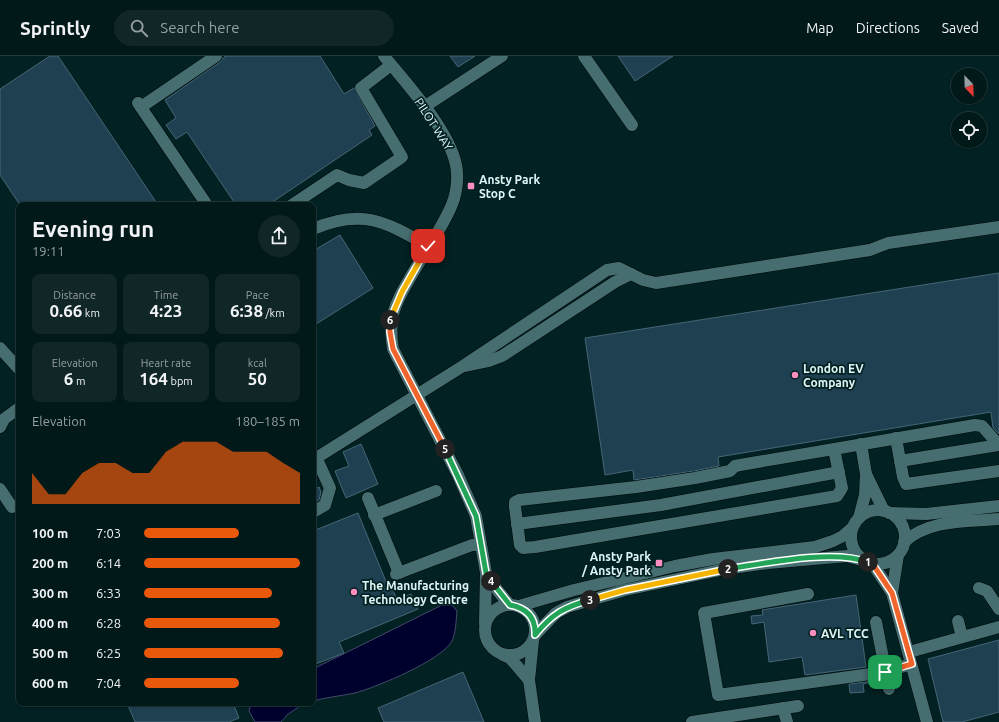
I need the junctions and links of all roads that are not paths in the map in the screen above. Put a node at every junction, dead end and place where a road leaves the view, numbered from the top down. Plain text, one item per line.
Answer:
1 (216, 56) edge
2 (502, 56) edge
3 (584, 56) edge
4 (388, 60) edge
5 (424, 107) junction
6 (632, 126) dead end
7 (205, 202) edge
8 (296, 202) edge
9 (999, 227) edge
10 (316, 228) edge
11 (428, 246) junction
12 (0, 348) edge
13 (16, 366) edge
14 (416, 395) junction
15 (16, 410) edge
16 (0, 427) edge
17 (896, 438) junction
18 (861, 444) junction
19 (999, 444) edge
20 (834, 449) junction
21 (316, 457) edge
22 (316, 460) edge
23 (900, 461) junction
24 (999, 471) edge
25 (839, 472) junction
26 (866, 474) junction
27 (0, 489) edge
28 (436, 491) dead end
29 (368, 498) dead end
30 (999, 506) edge
31 (12, 507) dead end
32 (316, 510) edge
33 (887, 512) junction
34 (374, 515) junction
35 (860, 518) junction
36 (999, 519) edge
37 (517, 524) junction
38 (852, 528) junction
39 (904, 542) junction
40 (481, 545) junction
41 (898, 555) junction
42 (868, 562) junction
43 (486, 573) junction
44 (979, 588) dead end
45 (892, 593) junction
46 (808, 594) dead end
47 (514, 605) junction
48 (999, 608) edge
49 (958, 621) dead end
50 (876, 622) dead end
51 (485, 623) junction
52 (999, 627) edge
53 (534, 636) junction
54 (962, 637) junction
55 (909, 652) junction
56 (500, 654) junction
57 (912, 664) junction
58 (885, 672) junction
59 (529, 680) junction
60 (889, 689) dead end
61 (798, 706) dead end
62 (783, 708) junction
63 (535, 722) edge
64 (692, 722) edge
65 (787, 722) edge
66 (927, 722) edge

1 - 7 street
2 - 5 street
3 - 6 street
4 - 5 street, PILOT WAY
4 - 8 street
5 - 11 street, PILOT WAY
9 - 14 street
10 - 11 street
11 - 14 street, PILOT WAY
12 - 13 street
14 - 21 street
14 - 40 street, PILOT WAY
15 - 16 street
17 - 18 street
17 - 19 street
17 - 23 street
18 - 20 street
18 - 26 street
19 - 23 street
20 - 25 street
20 - 37 street
22 - 32 street
23 - 24 street
25 - 37 street
25 - 37 street
26 - 33 street
26 - 35 street
27 - 31 street
28 - 34 street
29 - 34 street
30 - 33 street
33 - 35 street
33 - 39 street
34 - 40 street
35 - 38 street
36 - 39 street
38 - 42 street
38 - 47 street
39 - 41 street
40 - 43 street, PILOT WAY
41 - 42 street
41 - 45 street
42 - 45 street
42 - 53 street
43 - 47 street, PILOT WAY
43 - 51 street, PILOT WAY
44 - 48 street
45 - 55 street
46 - 58 street
47 - 51 street
47 - 53 street
49 - 54 street
50 - 58 street
51 - 56 street
52 - 54 street
53 - 56 street
53 - 59 street
54 - 55 street
55 - 57 street
56 - 59 street
57 - 58 street
57 - 66 street
58 - 60 street
59 - 63 street
61 - 62 street
62 - 64 street
62 - 65 street

